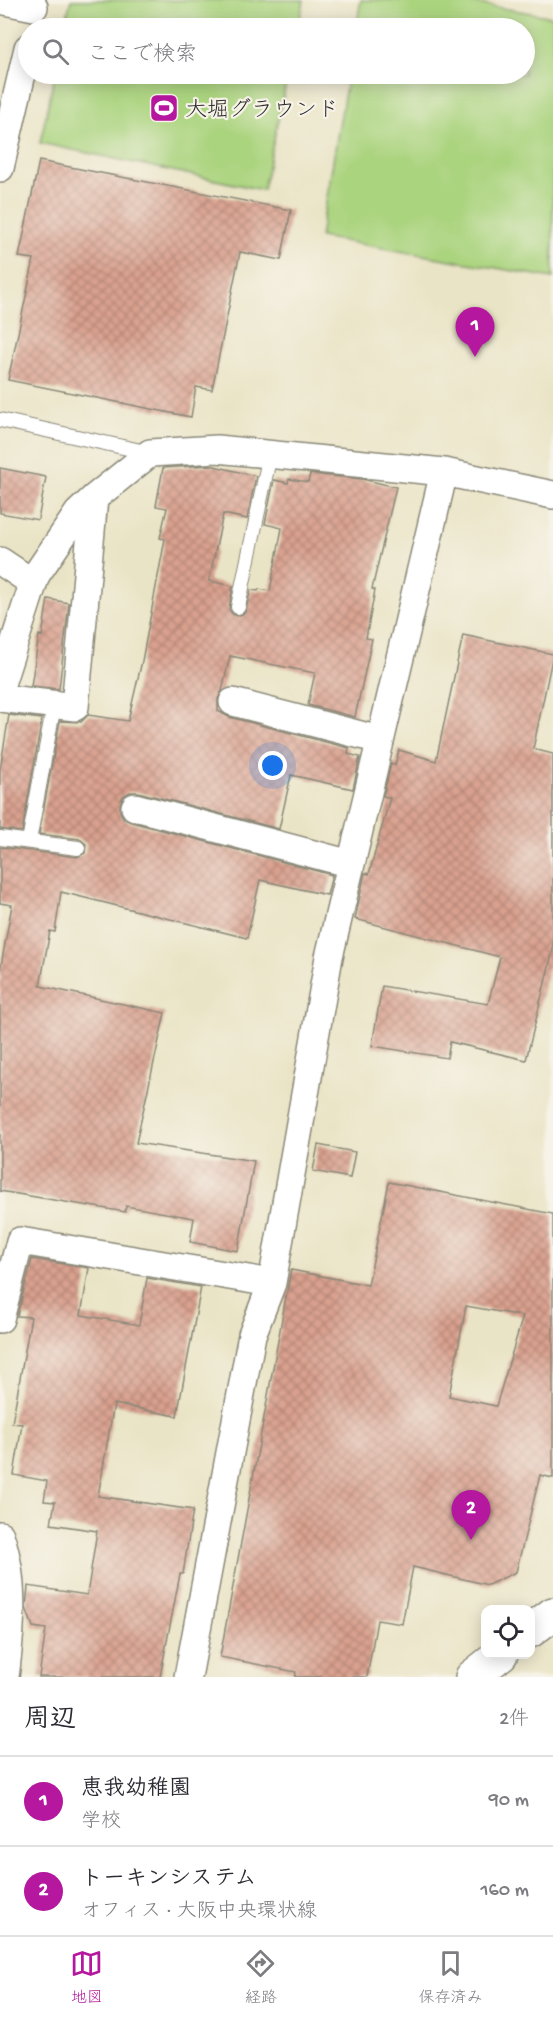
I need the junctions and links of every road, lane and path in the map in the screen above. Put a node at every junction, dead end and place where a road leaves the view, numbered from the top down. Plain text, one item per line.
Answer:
1 (0, 0) edge
2 (34, 12) edge
3 (20, 84) edge
4 (0, 168) edge
5 (0, 420) edge
6 (150, 453) junction
7 (270, 454) junction
8 (444, 472) junction
9 (553, 495) edge
10 (94, 498) junction
11 (0, 561) edge
12 (33, 583) junction
13 (238, 607) dead end
14 (0, 687) edge
15 (0, 698) edge
16 (233, 702) dead end
17 (54, 705) junction
18 (380, 740) junction
19 (135, 807) dead end
20 (0, 838) edge
21 (29, 841) junction
22 (78, 848) dead end
23 (351, 864) junction
24 (272, 1283) junction
25 (0, 1319) edge
26 (0, 1535) edge
27 (553, 1614) edge
28 (535, 1628) edge
29 (5, 1635) edge
30 (495, 1659) edge
31 (5, 1677) edge
32 (188, 1677) edge
33 (472, 1677) edge

1 - 2 street
3 - 4 street
5 - 6 lane
6 - 7 street
6 - 10 street
7 - 8 street
7 - 13 lane
8 - 9 street
8 - 18 street
10 - 12 street
10 - 17 street
11 - 12 street
12 - 14 street
15 - 17 street
16 - 18 street
17 - 21 lane
18 - 23 street
19 - 23 street
20 - 21 lane
21 - 22 lane
23 - 24 street
24 - 25 street
24 - 32 street
26 - 29 street
27 - 28 main road
29 - 31 street
30 - 33 main road

